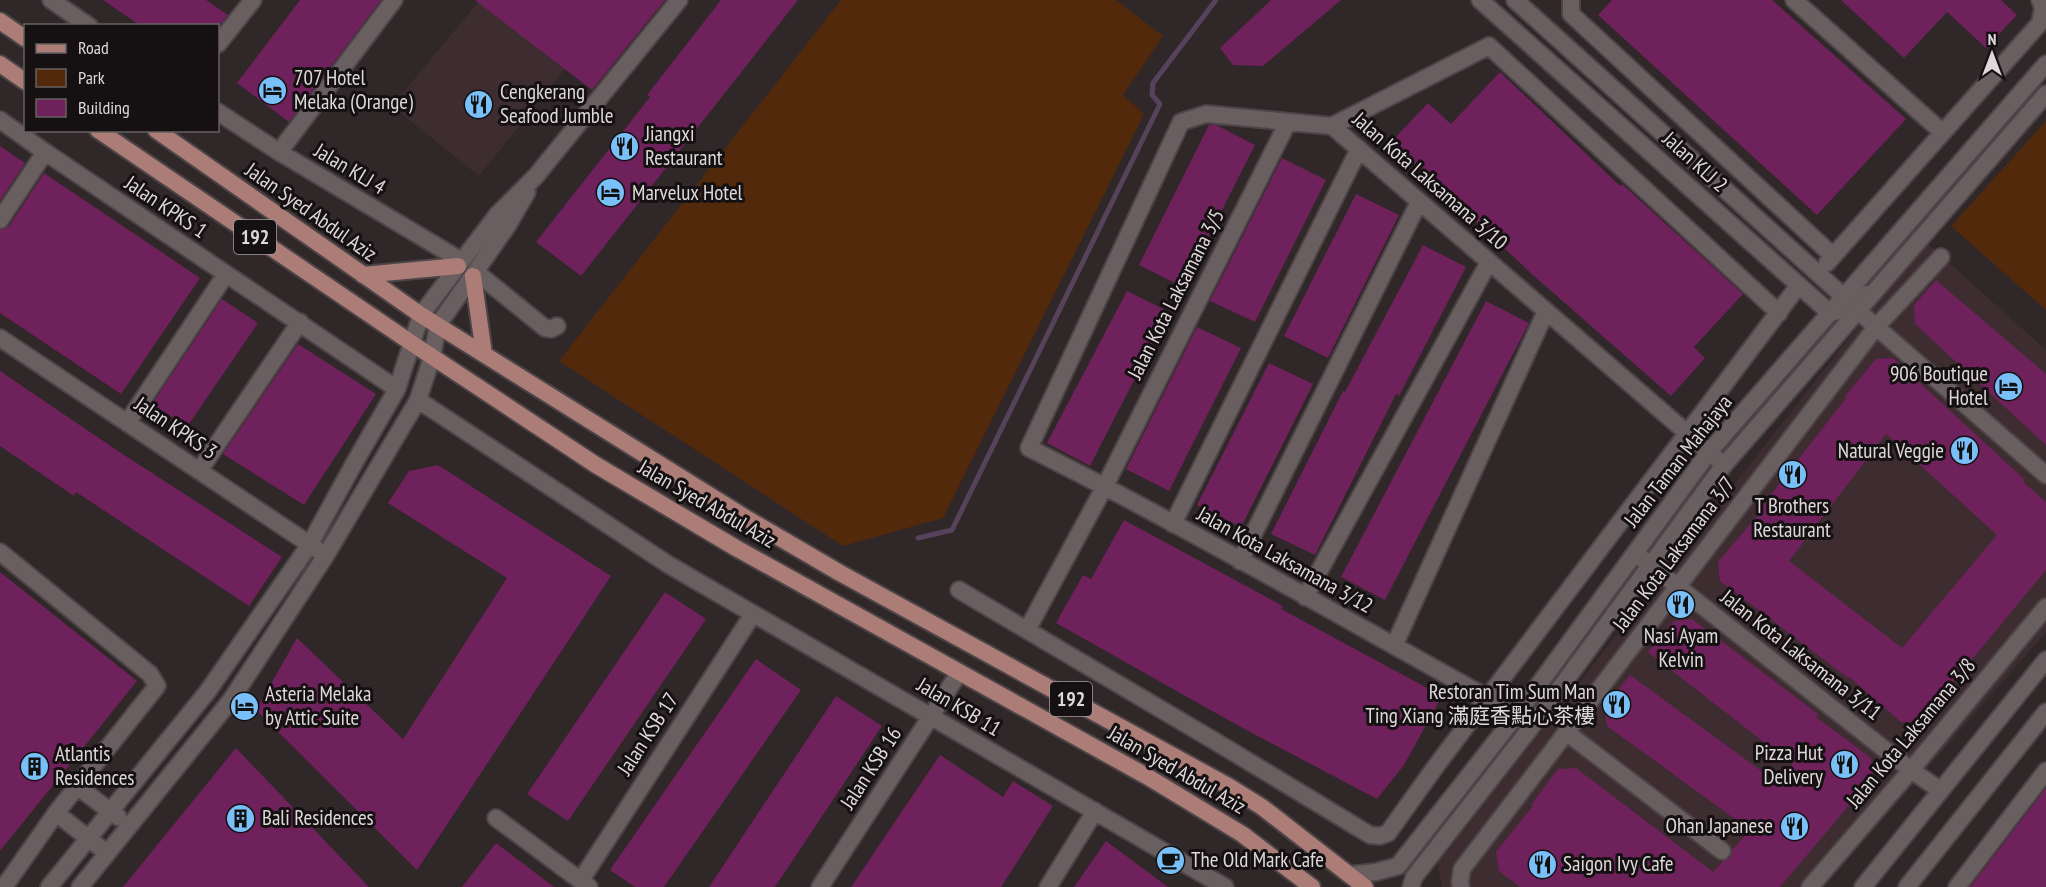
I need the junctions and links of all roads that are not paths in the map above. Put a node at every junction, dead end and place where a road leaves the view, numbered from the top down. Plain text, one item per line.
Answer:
1 (51, 0) edge
2 (252, 0) edge
3 (394, 0) edge
4 (679, 0) edge
5 (1480, 0) edge
6 (1515, 0) edge
7 (1571, 0) edge
8 (1794, 0) edge
9 (2040, 0) edge
10 (0, 21) edge
11 (86, 24) edge
12 (24, 38) edge
13 (219, 43) edge
14 (0, 64) edge
15 (2046, 64) edge
16 (24, 81) edge
17 (2046, 94) edge
18 (219, 112) edge
19 (0, 120) edge
20 (1288, 122) junction
21 (1332, 126) junction
22 (101, 132) edge
23 (159, 132) edge
24 (1942, 132) junction
25 (1359, 149) junction
26 (45, 152) junction
27 (279, 152) junction
28 (536, 176) junction
29 (1419, 202) junction
30 (0, 220) edge
31 (1833, 256) junction
32 (1941, 257) dead end
33 (1490, 262) junction
34 (460, 264) junction
35 (226, 274) junction
36 (474, 274) junction
37 (1817, 274) junction
38 (363, 275) junction
39 (1799, 285) junction
40 (1844, 307) junction
41 (1546, 311) junction
42 (1779, 313) junction
43 (421, 315) junction
44 (300, 322) junction
45 (438, 325) junction
46 (557, 326) dead end
47 (1876, 327) junction
48 (0, 338) edge
49 (413, 344) junction
50 (484, 354) junction
51 (432, 357) junction
52 (397, 389) junction
53 (418, 400) junction
54 (127, 423) junction
55 (1687, 434) junction
56 (1029, 448) joint
57 (1709, 452) junction
58 (1724, 465) junction
59 (199, 471) junction
60 (2046, 475) edge
61 (1105, 486) junction
62 (1173, 524) junction
63 (310, 544) junction
64 (0, 552) edge
65 (1635, 553) junction
66 (326, 555) junction
67 (1240, 561) junction
68 (1650, 565) junction
69 (1677, 587) junction
70 (959, 590) dead end
71 (1305, 597) junction
72 (2046, 607) edge
73 (753, 614) junction
74 (1027, 630) junction
75 (1394, 646) junction
76 (2046, 660) edge
77 (959, 673) junction
78 (1488, 698) junction
79 (2046, 712) edge
80 (932, 716) junction
81 (1515, 717) junction
82 (1566, 732) junction
83 (1911, 770) junction
84 (2046, 771) edge
85 (78, 787) junction
86 (1940, 790) junction
87 (110, 811) junction
88 (1095, 811) junction
89 (56, 813) junction
90 (496, 818) dead end
91 (130, 826) junction
92 (88, 838) junction
93 (1722, 851) dead end
94 (107, 853) junction
95 (1349, 875) junction
96 (585, 883) edge
97 (4, 887) edge
98 (49, 887) edge
99 (80, 887) edge
100 (820, 887) edge
101 (1048, 887) edge
102 (1225, 887) edge
103 (1312, 887) edge
104 (1365, 887) edge
105 (1411, 887) edge
106 (1461, 887) edge
107 (1810, 887) edge
108 (1863, 887) edge
109 (1907, 887) edge
110 (1957, 887) edge

1 - 11 street
2 - 13 street
3 - 27 street
4 - 28 street
5 - 39 street, Jalan KLJ 2
6 - 37 street, Jalan KLJ 2
7 - 31 street
8 - 24 street
9 - 24 street
10 - 12 main road
14 - 16 main road
15 - 40 street, Jalan Taman Mahajaya
17 - 40 street, Jalan Taman Mahajaya
18 - 27 street, Jalan KLJ 4
19 - 26 street, Jalan KPKS 1
20 - 21 street, Jalan Kota Laksamana 3/10
20 - 56 street, Jalan Kota Laksamana 3/10
20 - 61 street, Jalan Kota Laksamana 3/5
21 - 25 street, Jalan Kota Laksamana 3/10
21 - 42 street
22 - 49 main road, Jalan Syed Abdul Aziz / 192
23 - 38 main road, Jalan Syed Abdul Aziz / 192
24 - 31 street
25 - 29 street, Jalan Kota Laksamana 3/10
25 - 62 street
26 - 30 street
26 - 35 street, Jalan KPKS 1
27 - 34 street, Jalan KLJ 4
28 - 34 street
28 - 36 street
29 - 33 street, Jalan Kota Laksamana 3/10
29 - 67 street
31 - 37 street
32 - 47 street, Jalan Kota Laksamana 3/7
33 - 41 street, Jalan Kota Laksamana 3/10
33 - 71 street
34 - 38 main road
34 - 43 street
35 - 44 street, Jalan KPKS 1
35 - 54 street
36 - 45 street
36 - 46 street
36 - 50 main road
37 - 40 street, Jalan KLJ 2
38 - 43 main road, Jalan Syed Abdul Aziz / 192
39 - 40 street, Jalan KLJ 2
39 - 42 street
40 - 47 street
40 - 57 street, Jalan Taman Mahajaya
40 - 58 street, Jalan Taman Mahajaya
41 - 55 street, Jalan Kota Laksamana 3/10
41 - 75 street
42 - 55 street
43 - 45 main road, Jalan Syed Abdul Aziz / 192
43 - 49 street
44 - 52 street, Jalan KPKS 1
44 - 59 street
45 - 50 main road, Jalan Syed Abdul Aziz / 192
45 - 51 street
47 - 60 street
47 - 69 street, Jalan Kota Laksamana 3/7
48 - 54 street, Jalan KPKS 3
49 - 51 main road, Jalan Syed Abdul Aziz / 192
49 - 52 street
50 - 95 main road, Jalan Syed Abdul Aziz / 192
51 - 53 street
51 - 77 main road, Jalan Syed Abdul Aziz / 192
52 - 63 street
53 - 66 street
53 - 73 street, Jalan KSB 11
54 - 59 street, Jalan KPKS 3
55 - 57 street, Jalan Kota Laksamana 3/10
55 - 78 street
56 - 61 street, Jalan Kota Laksamana 3/12
57 - 58 street, Jalan Kota Laksamana 3/10
57 - 65 street, Jalan Taman Mahajaya
58 - 68 street, Jalan Taman Mahajaya
59 - 63 street, Jalan KPKS 3
61 - 62 street, Jalan Kota Laksamana 3/12
61 - 74 street, Jalan Kota Laksamana 3/5
62 - 67 street, Jalan Kota Laksamana 3/12
63 - 66 street, Jalan KPKS 3
63 - 87 street
64 - 85 street
65 - 68 street, Jalan Kota Laksamana 3/11
65 - 81 street, Jalan Taman Mahajaya
66 - 91 street
67 - 71 street, Jalan Kota Laksamana 3/12
68 - 69 street, Jalan Kota Laksamana 3/11
68 - 105 street, Jalan Taman Mahajaya
69 - 82 street, Jalan Kota Laksamana 3/7
69 - 83 street, Jalan Kota Laksamana 3/11
70 - 74 street
71 - 75 street, Jalan Kota Laksamana 3/12
72 - 83 street, Jalan Kota Laksamana 3/8
73 - 80 street, Jalan KSB 11
73 - 96 street, Jalan KSB 17
74 - 78 street
75 - 78 street, Jalan Kota Laksamana 3/12
76 - 86 street
77 - 80 street, Jalan KSB 16
77 - 103 main road, Jalan Syed Abdul Aziz / 192
78 - 81 street, Jalan Kota Laksamana 3/12
79 - 109 street
80 - 88 street, Jalan KSB 11
80 - 100 street, Jalan KSB 16
81 - 95 street, Jalan Taman Mahajaya
82 - 93 street
82 - 106 street, Jalan Kota Laksamana 3/7
83 - 86 street, Jalan Kota Laksamana 3/11
83 - 107 street, Jalan Kota Laksamana 3/8
84 - 110 street
85 - 87 street
85 - 89 street
86 - 108 street
87 - 91 street
87 - 92 street
88 - 101 street
88 - 102 street, Jalan KSB 11
89 - 92 street
89 - 97 street
90 - 96 street
91 - 94 street
92 - 94 street
92 - 98 street
94 - 99 street
95 - 104 main road, Jalan Syed Abdul Aziz / 192

